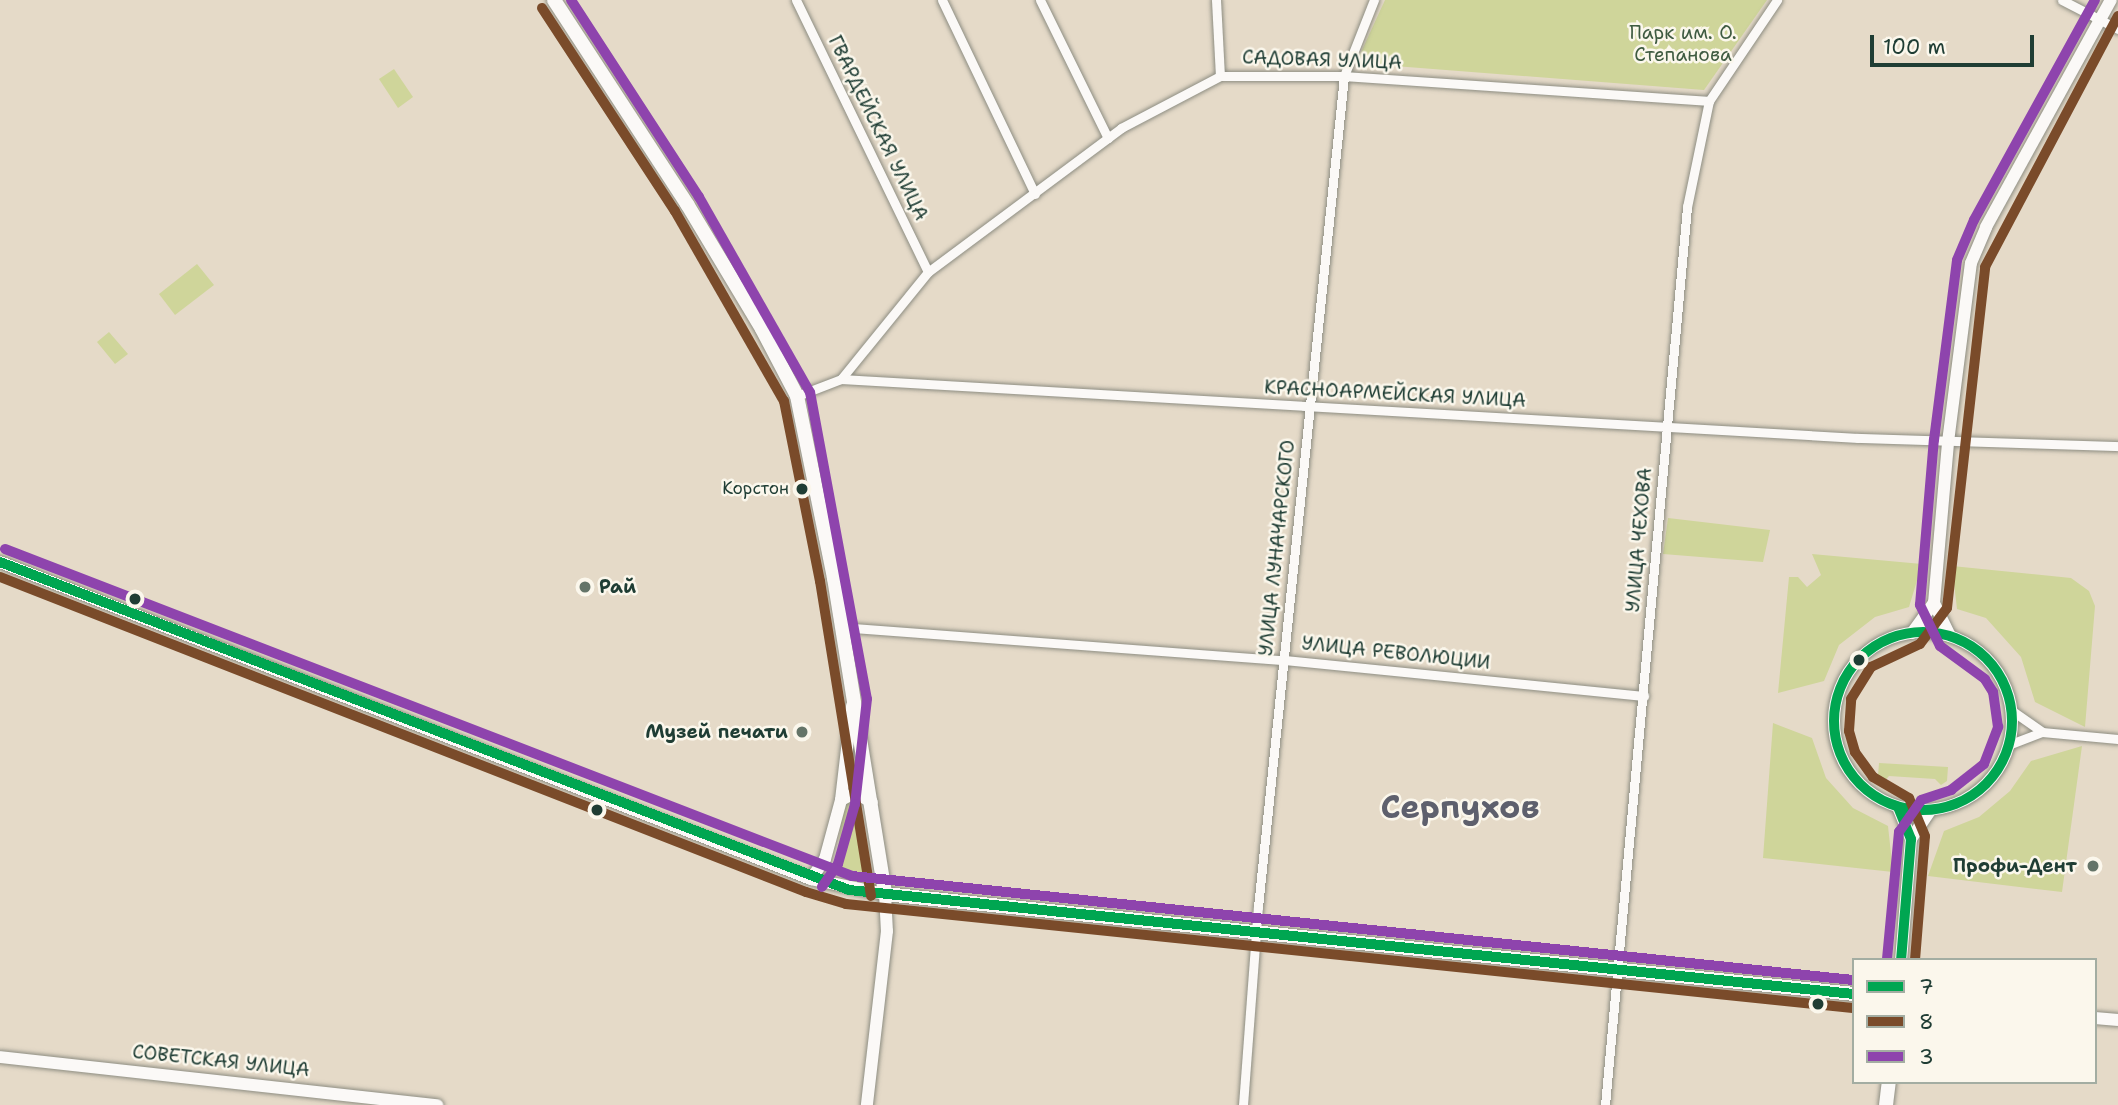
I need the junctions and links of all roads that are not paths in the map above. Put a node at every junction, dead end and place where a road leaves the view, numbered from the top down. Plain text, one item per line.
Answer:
1 (554, 0) edge
2 (796, 0) edge
3 (942, 0) edge
4 (1040, 0) edge
5 (1216, 0) edge
6 (1374, 0) edge
7 (1777, 0) edge
8 (2062, 0) edge
9 (2111, 0) edge
10 (2099, 20) junction
11 (2118, 29) edge
12 (1220, 76) junction
13 (1344, 76) junction
14 (1709, 101) junction
15 (1108, 138) junction
16 (1035, 194) junction
17 (928, 272) junction
18 (841, 379) junction
19 (797, 396) junction
20 (1309, 408) junction
21 (1666, 425) junction
22 (1948, 442) junction
23 (2118, 446) edge
24 (0, 562) edge
25 (1934, 603) junction
26 (841, 627) junction
27 (1912, 633) junction
28 (1950, 636) junction
29 (1284, 660) junction
30 (1644, 695) junction
31 (853, 699) junction
32 (2011, 710) junction
33 (2042, 732) junction
34 (2118, 738) edge
35 (2008, 745) junction
36 (841, 800) junction
37 (872, 802) junction
38 (1898, 807) junction
39 (1930, 811) junction
40 (1911, 839) junction
41 (811, 879) junction
42 (885, 894) junction
43 (1256, 934) junction
44 (1901, 958) edge
45 (1619, 970) junction
46 (1852, 994) edge
47 (2097, 1018) edge
48 (2118, 1020) edge
49 (0, 1057) edge
50 (1888, 1084) edge
51 (320, 1091) junction
52 (318, 1105) edge
53 (437, 1105) edge
54 (867, 1105) edge
55 (1243, 1105) edge
56 (1605, 1105) edge
57 (1886, 1105) edge

1 - 19 main road
2 - 17 street, ГВАРДЕЙСКАЯ УЛИЦА
3 - 16 street
4 - 15 street
5 - 12 street
6 - 13 street, УЛИЦА ЛУНАЧАРСКОГО
7 - 14 street, УЛИЦА ЧЕХОВА
8 - 10 street
9 - 10 street
10 - 11 street
10 - 22 street
12 - 13 street, САДОВАЯ УЛИЦА
12 - 15 street, САДОВАЯ УЛИЦА
13 - 14 street, САДОВАЯ УЛИЦА
13 - 20 street, УЛИЦА ЛУНАЧАРСКОГО
14 - 21 street, УЛИЦА ЧЕХОВА
15 - 16 street, САДОВАЯ УЛИЦА
16 - 17 street, САДОВАЯ УЛИЦА
17 - 18 street, САДОВАЯ УЛИЦА
18 - 19 street, САДОВАЯ УЛИЦА
18 - 20 street, КРАСНОАРМЕЙСКАЯ УЛИЦА
19 - 26 main road
20 - 21 street, КРАСНОАРМЕЙСКАЯ УЛИЦА
20 - 29 street, УЛИЦА ЛУНАЧАРСКОГО
21 - 22 street, КРАСНОАРМЕЙСКАЯ УЛИЦА
21 - 30 street, УЛИЦА ЧЕХОВА
22 - 23 street, КРАСНОАРМЕЙСКАЯ УЛИЦА
22 - 25 street
24 - 41 street
25 - 27 street
25 - 28 street
26 - 29 street, УЛИЦА РЕВОЛЮЦИИ
26 - 31 main road
27 - 28 street
27 - 38 street
28 - 32 street
29 - 30 street, УЛИЦА РЕВОЛЮЦИИ
29 - 43 street, УЛИЦА ЛУНАЧАРСКОГО
30 - 45 street, УЛИЦА ЧЕХОВА
31 - 36 street
31 - 37 main road
32 - 33 street
32 - 35 street
33 - 34 street
33 - 35 street
35 - 39 street
36 - 37 street
36 - 41 street
37 - 42 main road
38 - 39 street
38 - 40 street
39 - 40 street
40 - 44 street
41 - 42 street
42 - 43 main road
42 - 54 street
43 - 45 main road
43 - 55 street, УЛИЦА ЛУНАЧАРСКОГО
45 - 46 main road
45 - 56 street, УЛИЦА ЧЕХОВА
47 - 48 street
49 - 51 street, СОВЕТСКАЯ УЛИЦА
50 - 57 main road
51 - 52 street
51 - 53 street, СОВЕТСКАЯ УЛИЦА

